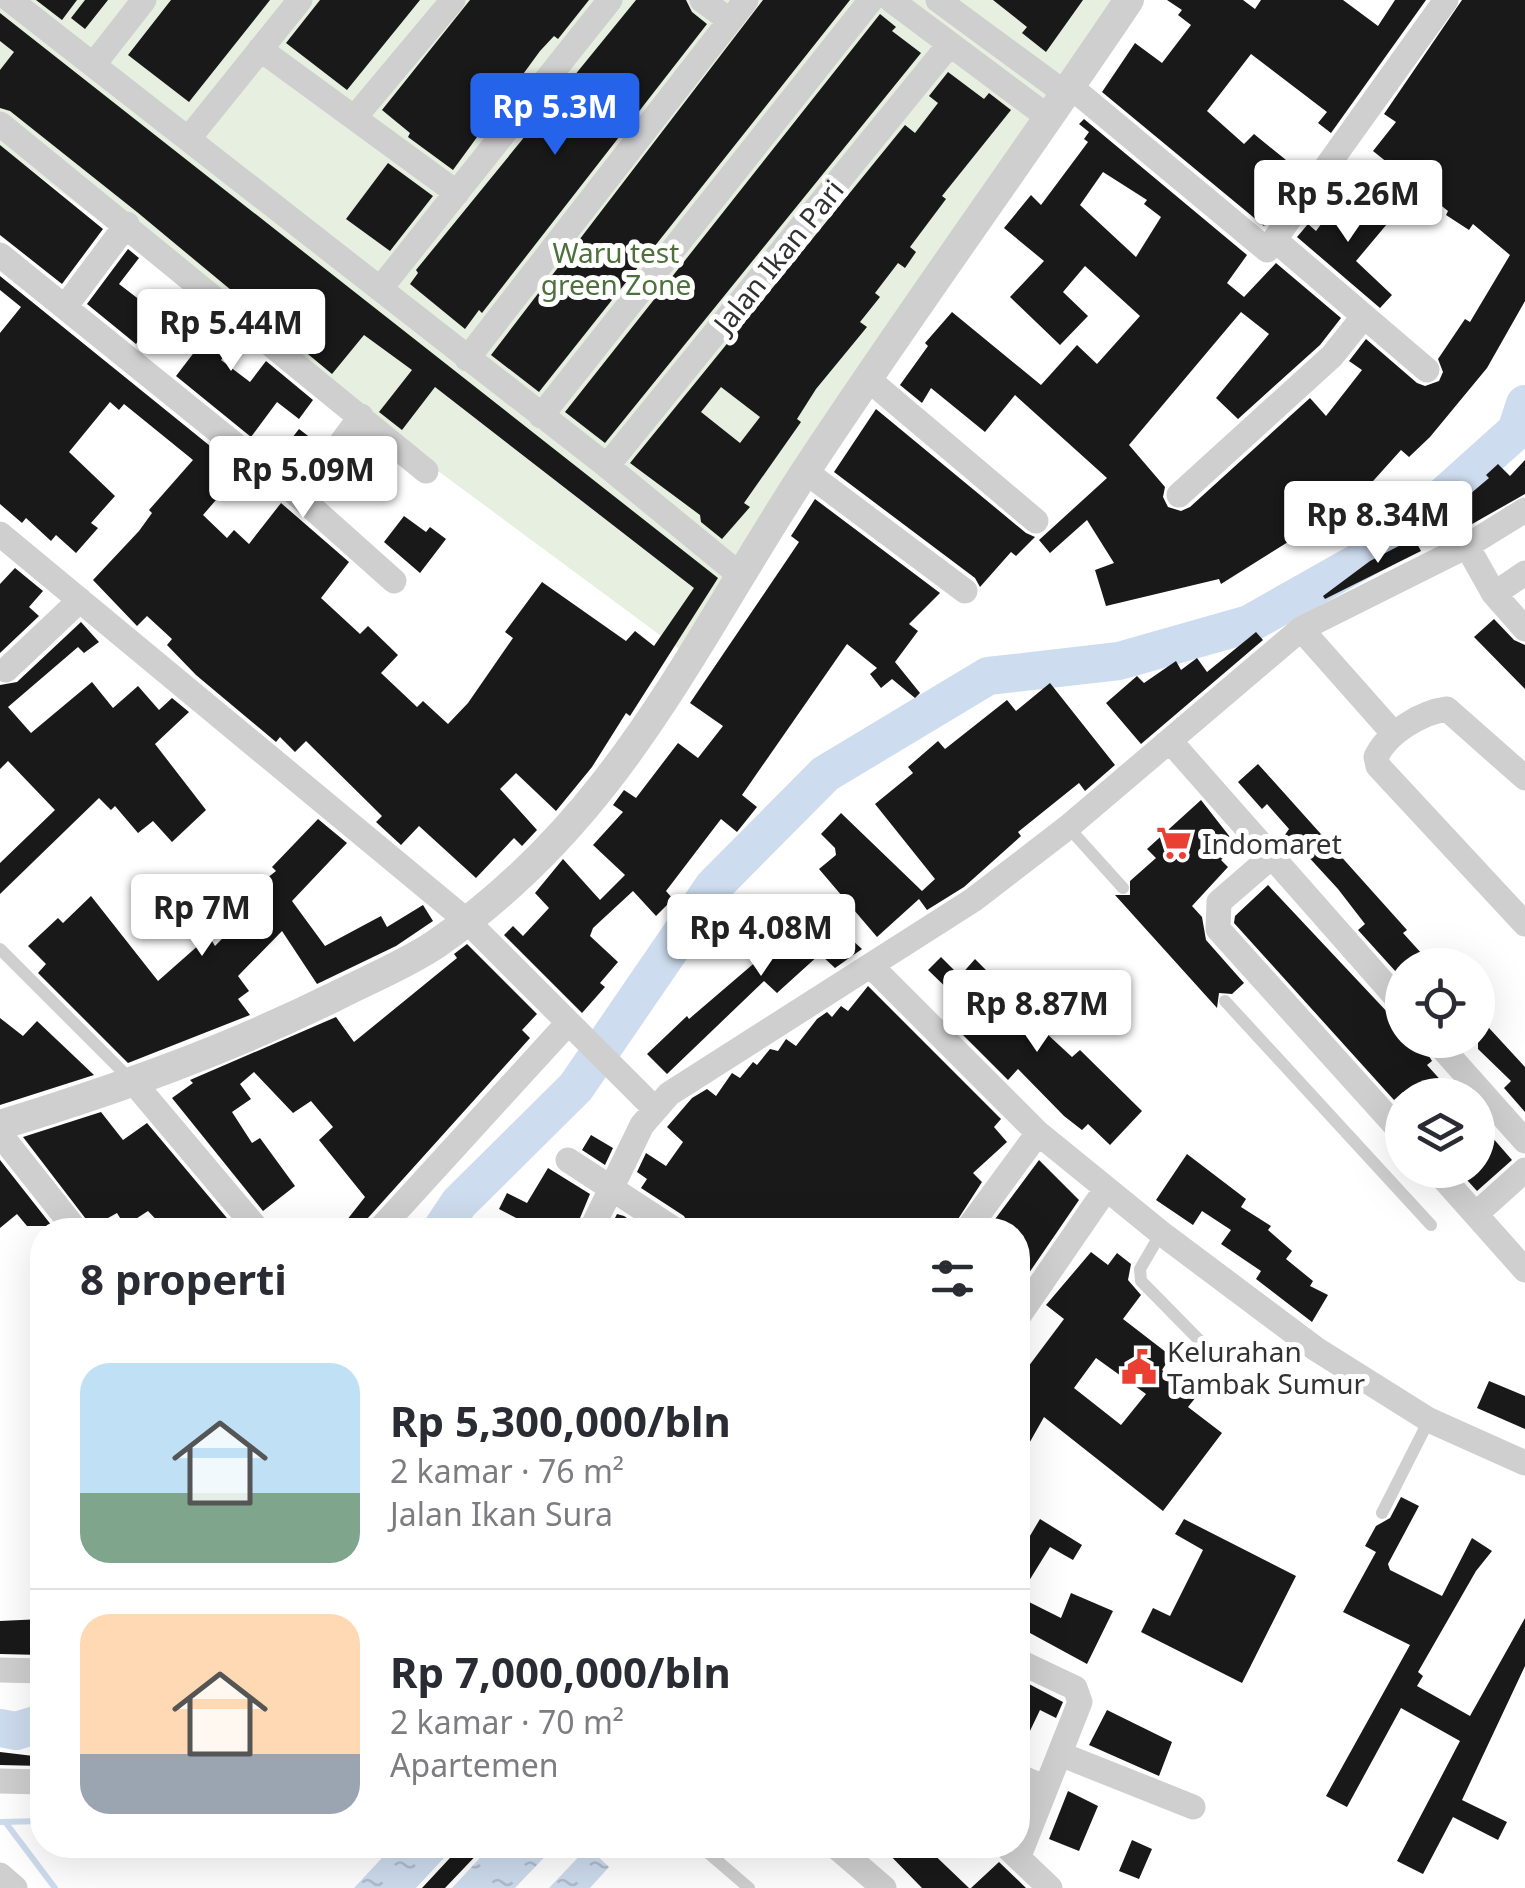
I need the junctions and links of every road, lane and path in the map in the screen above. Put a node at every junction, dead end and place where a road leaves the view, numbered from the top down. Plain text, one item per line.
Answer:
1 (10, 0) edge
2 (144, 0) edge
3 (300, 0) edge
4 (453, 0) edge
5 (610, 0) edge
6 (702, 0) edge
7 (746, 0) edge
8 (871, 0) edge
9 (891, 0) edge
10 (938, 0) edge
11 (1130, 0) edge
12 (1446, 0) edge
13 (729, 20) junction
14 (950, 45) junction
15 (260, 49) junction
16 (94, 64) junction
17 (1062, 100) junction
18 (355, 117) junction
19 (0, 124) edge
20 (189, 138) junction
21 (457, 193) junction
22 (127, 224) junction
23 (1275, 240) junction
24 (1, 258) edge
25 (380, 288) junction
26 (65, 308) junction
27 (1364, 316) junction
28 (467, 359) junction
29 (1427, 370) dead end
30 (868, 379) junction
31 (361, 416) junction
32 (541, 416) junction
33 (607, 466) junction
34 (426, 471) dead end
35 (806, 472) junction
36 (1179, 495) dead end
37 (301, 498) junction
38 (1525, 510) edge
39 (1036, 521) dead end
40 (0, 534) edge
41 (1481, 570) junction
42 (1525, 572) edge
43 (740, 576) junction
44 (394, 581) dead end
45 (965, 591) dead end
46 (80, 600) junction
47 (1525, 629) edge
48 (1309, 640) junction
49 (6, 670) dead end
50 (1394, 734) junction
51 (1172, 744) junction
52 (1525, 778) edge
53 (1068, 827) junction
54 (1272, 857) junction
55 (1123, 888) dead end
56 (467, 921) junction
57 (1525, 924) edge
58 (0, 949) edge
59 (872, 968) junction
60 (1385, 985) edge
61 (1225, 1001) dead end
62 (575, 1028) junction
63 (1451, 1058) edge
64 (135, 1084) junction
65 (654, 1108) junction
66 (1385, 1114) edge
67 (0, 1124) edge
68 (1038, 1133) junction
69 (0, 1134) edge
70 (1525, 1141) edge
71 (568, 1160) dead end
72 (1525, 1170) edge
73 (612, 1187) junction
74 (1452, 1188) edge
75 (1106, 1189) junction
76 (1476, 1214) junction
77 (66, 1218) edge
78 (248, 1218) edge
79 (391, 1218) edge
80 (597, 1218) edge
81 (657, 1218) edge
82 (976, 1218) edge
83 (1431, 1225) dead end
84 (1161, 1233) junction
85 (1525, 1270) edge
86 (1030, 1300) edge
87 (1206, 1347) dead end
88 (1429, 1420) junction
89 (1525, 1463) edge
90 (1382, 1513) dead end
91 (1030, 1667) edge
92 (0, 1670) edge
93 (30, 1671) edge
94 (1060, 1754) junction
95 (0, 1780) edge
96 (30, 1781) edge
97 (1030, 1781) edge
98 (1046, 1788) junction
99 (1192, 1806) dead end
100 (1030, 1818) edge
101 (715, 1858) edge
102 (849, 1858) edge
103 (1019, 1858) edge
104 (0, 1875) edge
105 (15, 1888) edge
106 (749, 1888) edge
107 (884, 1888) edge
108 (1050, 1888) edge

1 - 16 street
2 - 16 street
3 - 15 street
4 - 18 street
5 - 21 street
6 - 13 street
7 - 13 street
8 - 32 street
9 - 14 street
10 - 17 street
11 - 17 street
12 - 23 street
13 - 28 street
14 - 17 street
14 - 33 street, Jalan Ikan Pari
15 - 18 street
15 - 20 street
16 - 20 street
17 - 23 street
17 - 30 street
18 - 21 street
19 - 22 street
20 - 25 street
21 - 25 street
22 - 26 street
22 - 31 street
23 - 27 street
24 - 26 street
25 - 28 street
26 - 37 street
27 - 29 street
27 - 36 street
28 - 32 street
30 - 35 street
30 - 39 street
31 - 34 street
31 - 37 street
32 - 33 street
33 - 43 street
35 - 43 street
35 - 45 street
37 - 44 street
38 - 41 street
40 - 46 street
41 - 42 street
41 - 47 street
41 - 48 street
43 - 56 street
46 - 49 street
46 - 56 street
48 - 50 street
48 - 51 street
50 - 52 street
50 - 57 street
51 - 53 street
51 - 54 street
53 - 55 lane
53 - 59 street
54 - 60 street
54 - 66 street
56 - 62 street
56 - 64 street
58 - 64 lane
59 - 65 street
59 - 68 street
61 - 83 lane
62 - 65 street
62 - 79 street
63 - 70 street
64 - 67 street
64 - 78 street
65 - 73 street
68 - 75 street
68 - 82 street
69 - 77 street
71 - 73 street
72 - 76 street
73 - 80 street
73 - 81 street
74 - 76 street
75 - 84 street
75 - 86 street
76 - 85 street
84 - 87 lane
84 - 88 street
88 - 89 street
88 - 90 lane
91 - 94 street
92 - 93 street
94 - 98 street
94 - 99 street
95 - 96 street
97 - 98 street
98 - 100 street
101 - 106 lane
102 - 107 street
103 - 108 street
104 - 105 street

